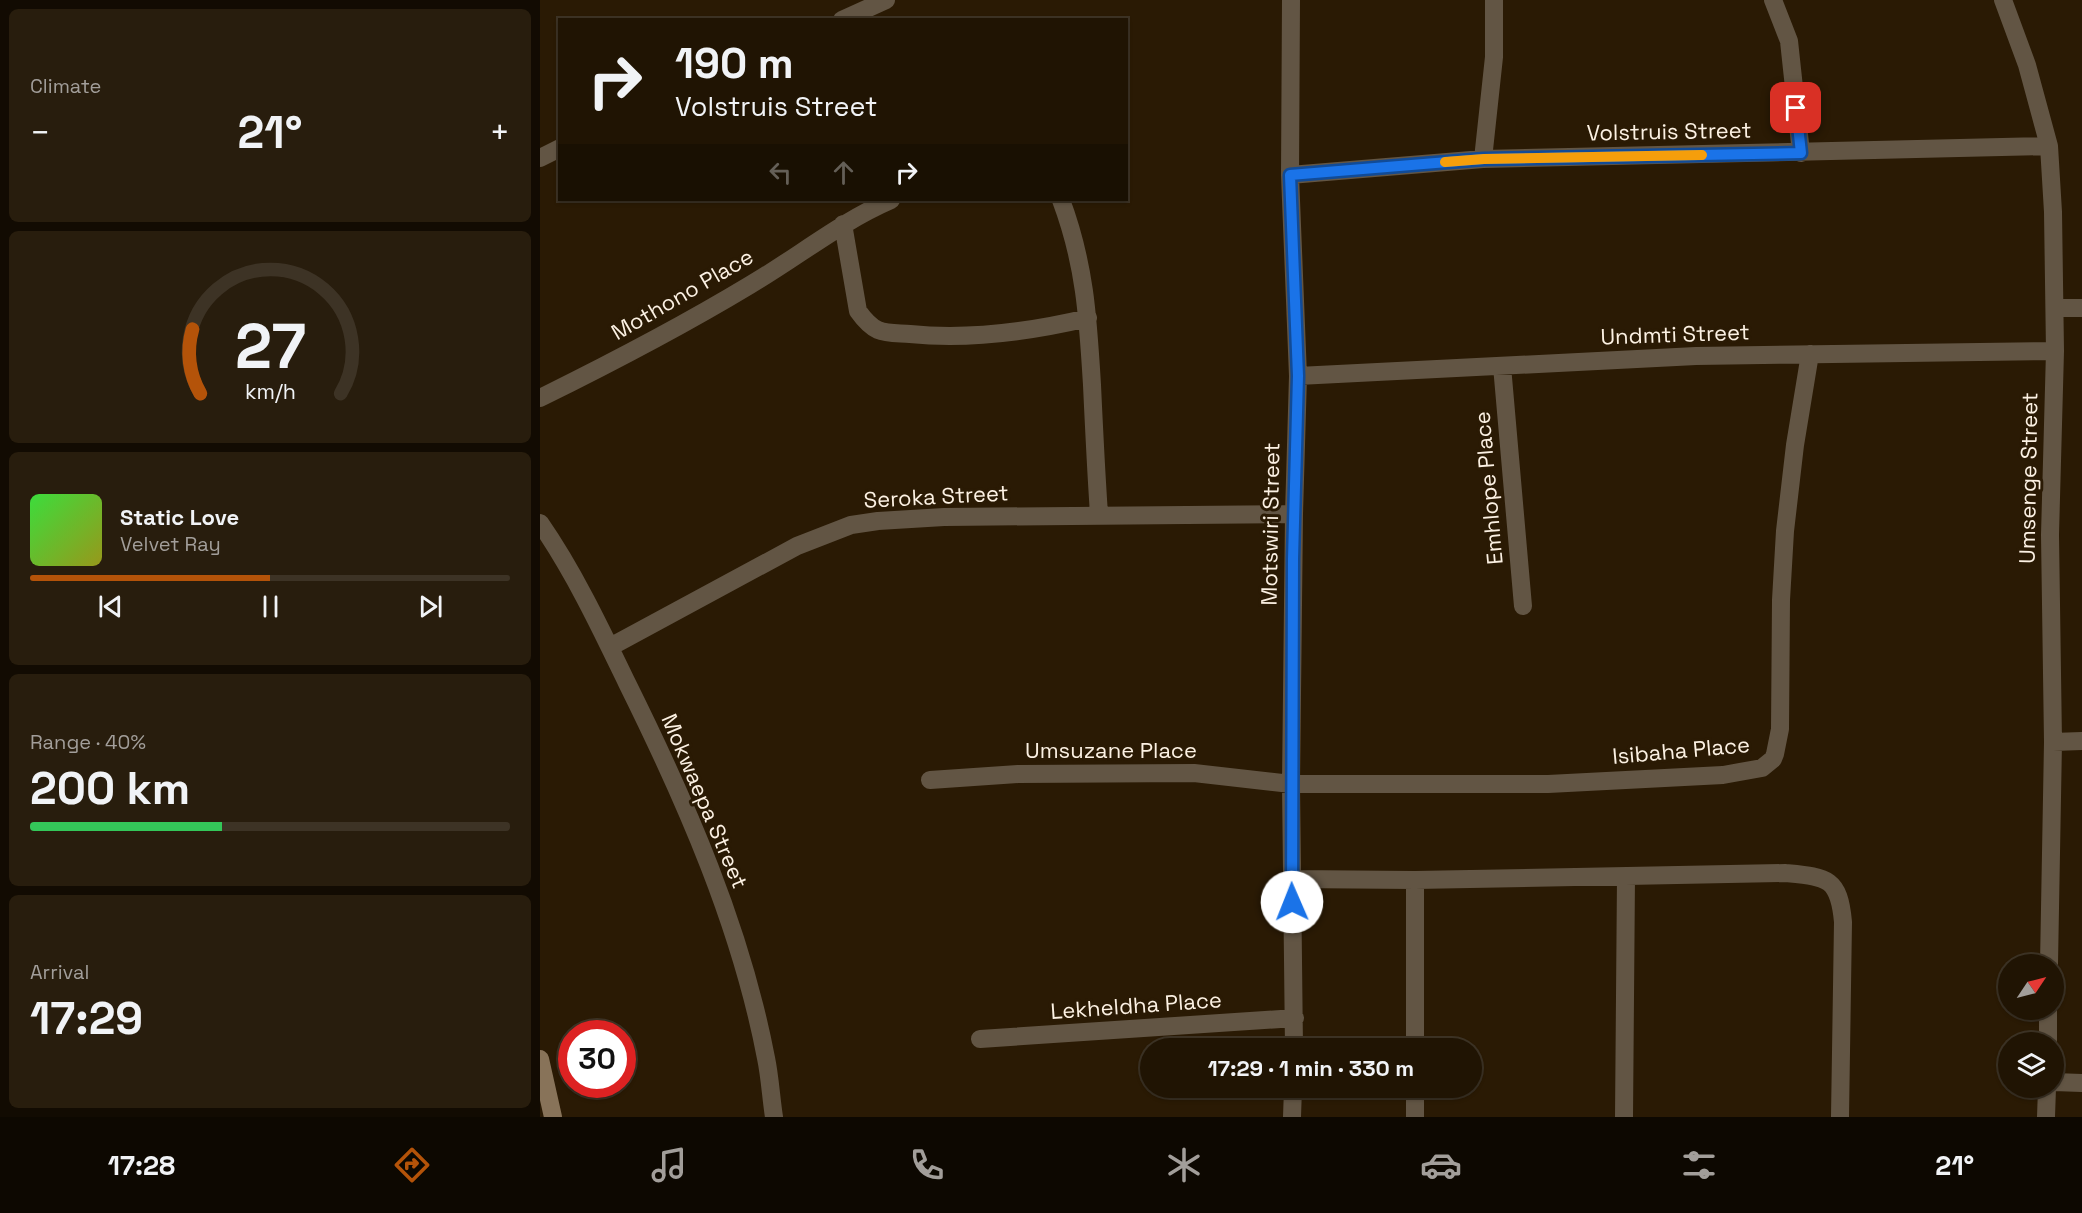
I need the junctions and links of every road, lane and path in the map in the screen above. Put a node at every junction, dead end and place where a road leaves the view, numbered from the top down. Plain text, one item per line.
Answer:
1 (886, 0) edge
2 (1291, 0) edge
3 (1494, 0) edge
4 (1773, 0) edge
5 (2003, 0) edge
6 (846, 18) edge
7 (2049, 146) junction
8 (558, 149) edge
9 (1801, 153) junction
10 (540, 158) edge
11 (1484, 159) junction
12 (1290, 175) junction
13 (889, 201) edge
14 (1061, 201) edge
15 (843, 224) junction
16 (2055, 308) junction
17 (2082, 308) edge
18 (1088, 318) junction
19 (2055, 351) junction
20 (1810, 354) junction
21 (1502, 366) junction
22 (1298, 376) junction
23 (540, 398) edge
24 (1099, 514) junction
25 (1294, 514) junction
26 (540, 523) edge
27 (1523, 606) dead end
28 (610, 647) junction
29 (2053, 741) junction
30 (2082, 741) edge
31 (930, 780) dead end
32 (1291, 784) junction
33 (1626, 877) junction
34 (1291, 879) junction
35 (1415, 880) junction
36 (2049, 954) edge
37 (1295, 1018) junction
38 (1294, 1038) edge
39 (1415, 1038) edge
40 (980, 1039) dead end
41 (540, 1059) edge
42 (2064, 1082) edge
43 (2082, 1083) edge
44 (1293, 1098) edge
45 (1415, 1098) edge
46 (2047, 1098) edge
47 (553, 1117) edge
48 (774, 1117) edge
49 (1292, 1117) edge
50 (1415, 1117) edge
51 (1624, 1117) edge
52 (1840, 1117) edge
53 (2046, 1117) edge

1 - 6 street
2 - 12 street, Motswiri Street
3 - 11 street
4 - 9 street
5 - 7 street, Umsenge Street
7 - 9 street, Volstruis Street
7 - 16 street, Umsenge Street
8 - 10 street
9 - 11 street, Volstruis Street
11 - 12 street, Volstruis Street
12 - 22 street, Motswiri Street
13 - 15 street, Mothono Place
14 - 18 street
15 - 18 street
15 - 23 street, Mothono Place
16 - 17 street
16 - 19 street, Umsenge Street
18 - 24 street
19 - 20 street, Undmti Street
19 - 29 street, Umsenge Street
20 - 21 street, Undmti Street
20 - 32 street, Isibaha Place
21 - 22 street, Undmti Street
21 - 27 street, Emhlope Place
22 - 25 street, Motswiri Street
24 - 25 street, Seroka Street
24 - 28 street, Seroka Street
25 - 32 street, Motswiri Street
26 - 28 street, Mokwaepa Street
28 - 48 street, Mokwaepa Street
29 - 30 street
29 - 36 street, Umsenge Street
31 - 32 street, Umsuzane Place
32 - 34 street, Motswiri Street
33 - 35 street
33 - 51 street
33 - 52 street
34 - 35 street
34 - 37 street, Motswiri Street
35 - 39 street
37 - 38 street, Motswiri Street
37 - 40 street, Lekheldha Place
41 - 47 street
42 - 43 street
44 - 49 street
45 - 50 street
46 - 53 street

